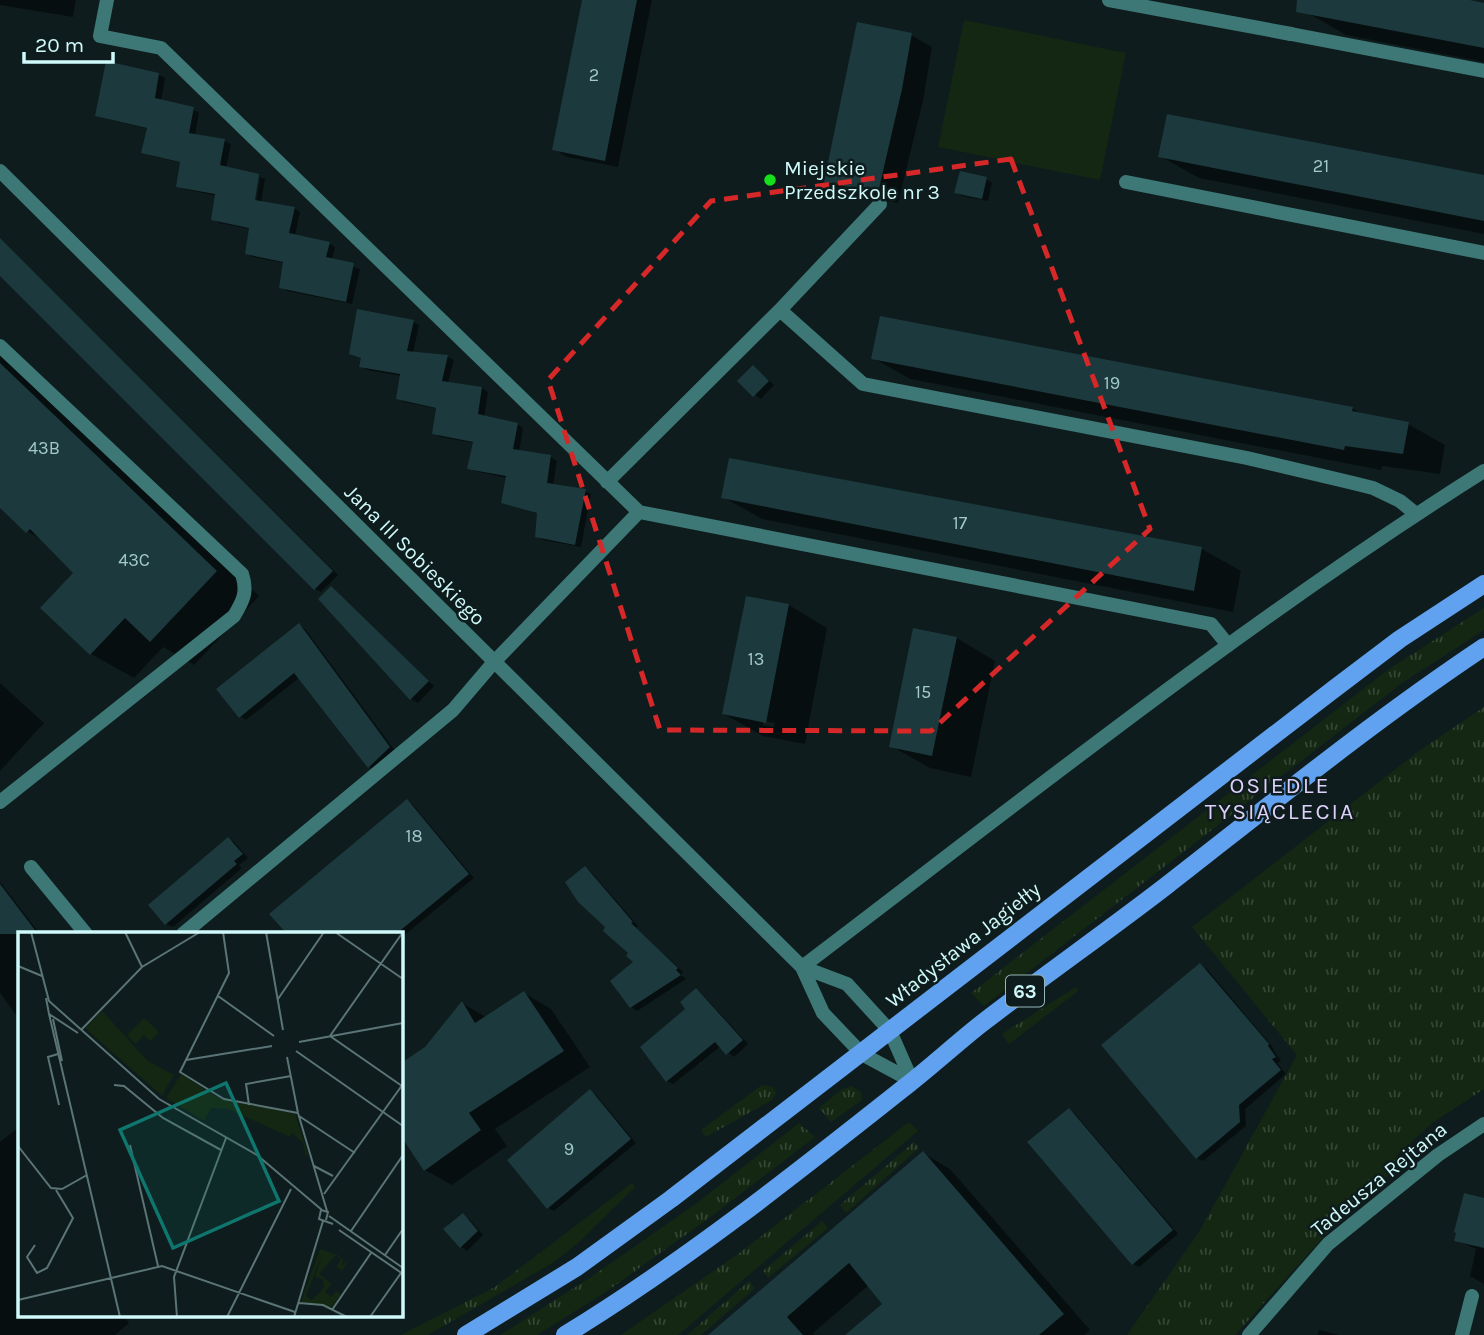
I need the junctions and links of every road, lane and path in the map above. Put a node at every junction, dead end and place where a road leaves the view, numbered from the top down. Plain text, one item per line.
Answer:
1 (107, 0) edge
2 (1109, 0) edge
3 (1484, 71) edge
4 (0, 171) edge
5 (1126, 182) dead end
6 (880, 204) dead end
7 (1484, 253) edge
8 (780, 310) junction
9 (0, 346) edge
10 (1484, 471) edge
11 (607, 482) junction
12 (639, 512) junction
13 (1416, 514) junction
14 (1484, 584) edge
15 (1228, 645) junction
16 (1484, 647) edge
17 (494, 662) junction
18 (0, 802) edge
19 (31, 867) dead end
20 (84, 932) edge
21 (185, 932) edge
22 (802, 967) junction
23 (890, 1031) junction
24 (862, 1054) junction
25 (912, 1081) junction
26 (1484, 1124) edge
27 (1472, 1296) dead end
28 (466, 1335) edge
29 (565, 1335) edge
30 (1249, 1335) edge
31 (1462, 1335) edge

1 - 11 street
2 - 3 street
4 - 17 street, Jana III Sobieskiego
5 - 7 street
6 - 8 street
8 - 11 street
8 - 13 street
9 - 18 street
10 - 13 street
11 - 12 street
12 - 15 street
12 - 17 street
13 - 15 street
14 - 23 main road, Władysława Jagiełły / 63
15 - 22 street
16 - 25 main road, 63
17 - 21 street
17 - 22 street, Jana III Sobieskiego
19 - 20 street
22 - 23 street, Jana III Sobieskiego
22 - 24 street, Jana III Sobieskiego
23 - 24 main road, Władysława Jagiełły / 63
23 - 25 street, Jana III Sobieskiego
24 - 25 street, Jana III Sobieskiego
24 - 28 main road, Władysława Jagiełły / 63
25 - 29 main road, 63
26 - 30 street, Tadeusza Rejtana
27 - 31 street

